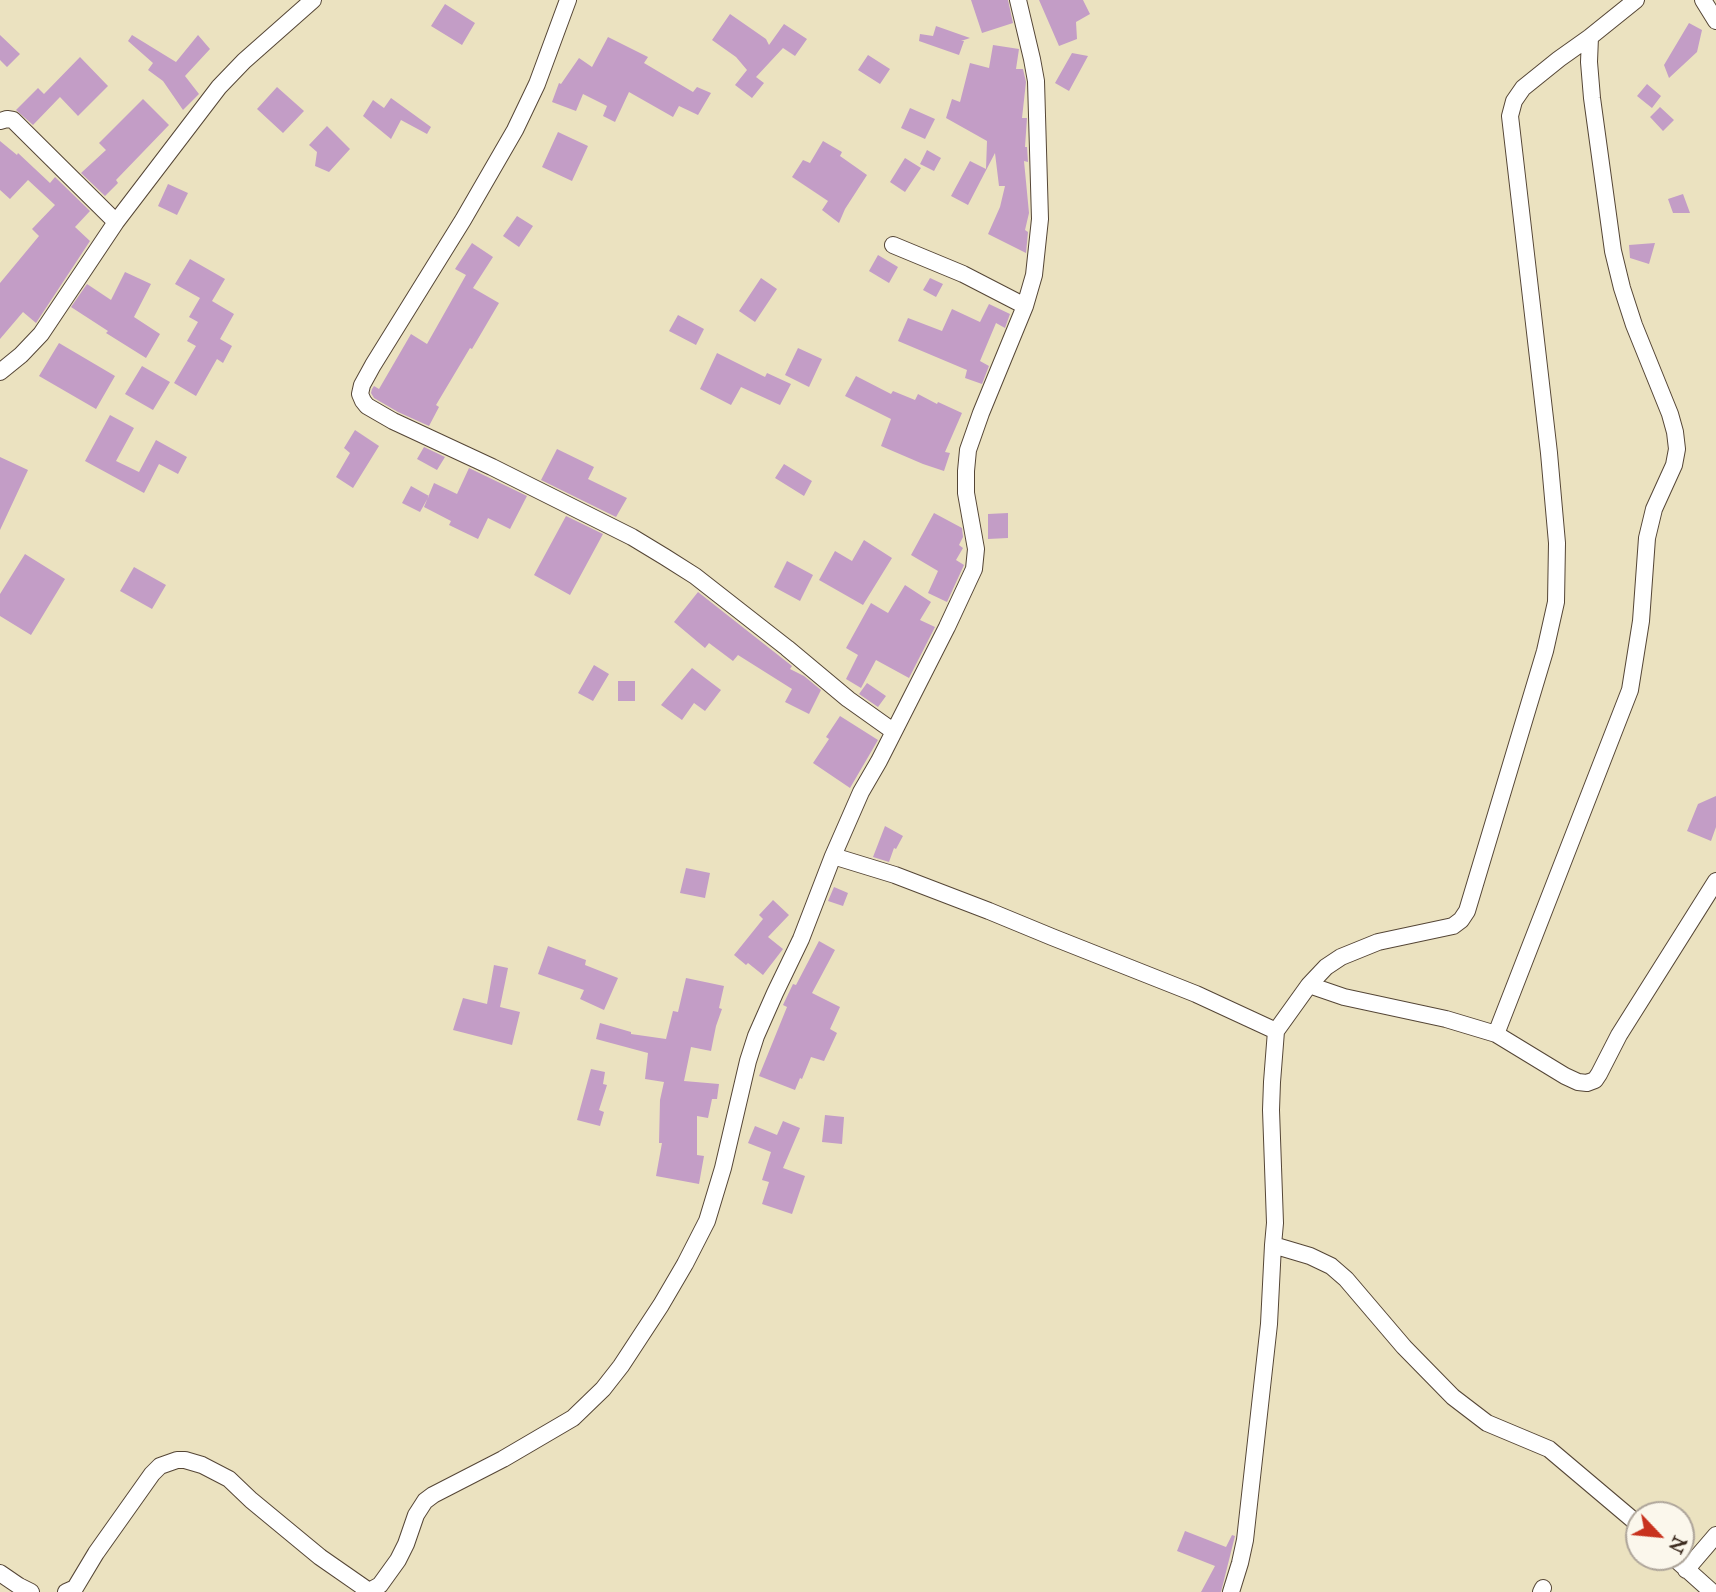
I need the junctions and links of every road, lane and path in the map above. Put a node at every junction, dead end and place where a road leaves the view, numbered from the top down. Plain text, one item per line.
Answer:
1 (313, 0) edge
2 (568, 0) edge
3 (1018, 0) edge
4 (1636, 0) edge
5 (1703, 0) edge
6 (1716, 21) edge
7 (1590, 37) junction
8 (0, 121) edge
9 (116, 222) junction
10 (893, 245) dead end
11 (1025, 306) junction
12 (0, 372) edge
13 (893, 731) junction
14 (833, 856) junction
15 (1716, 881) edge
16 (1309, 985) junction
17 (1276, 1031) junction
18 (1496, 1034) junction
19 (1273, 1245) junction
20 (1625, 1513) edge
21 (1716, 1535) edge
22 (1695, 1560) edge
23 (1687, 1571) edge
24 (0, 1573) edge
25 (31, 1592) edge
26 (66, 1592) edge
27 (1231, 1592) edge
28 (1712, 1592) edge

1 - 9 street
2 - 13 street
3 - 11 street
4 - 7 street
5 - 6 street
7 - 16 street
7 - 18 street
8 - 9 street
9 - 12 street
10 - 11 street
11 - 13 street
13 - 14 street
14 - 17 street
14 - 26 street
15 - 18 street
16 - 17 street
16 - 18 street
17 - 19 street
19 - 20 street
19 - 27 street
21 - 22 street
23 - 28 street
24 - 25 street

